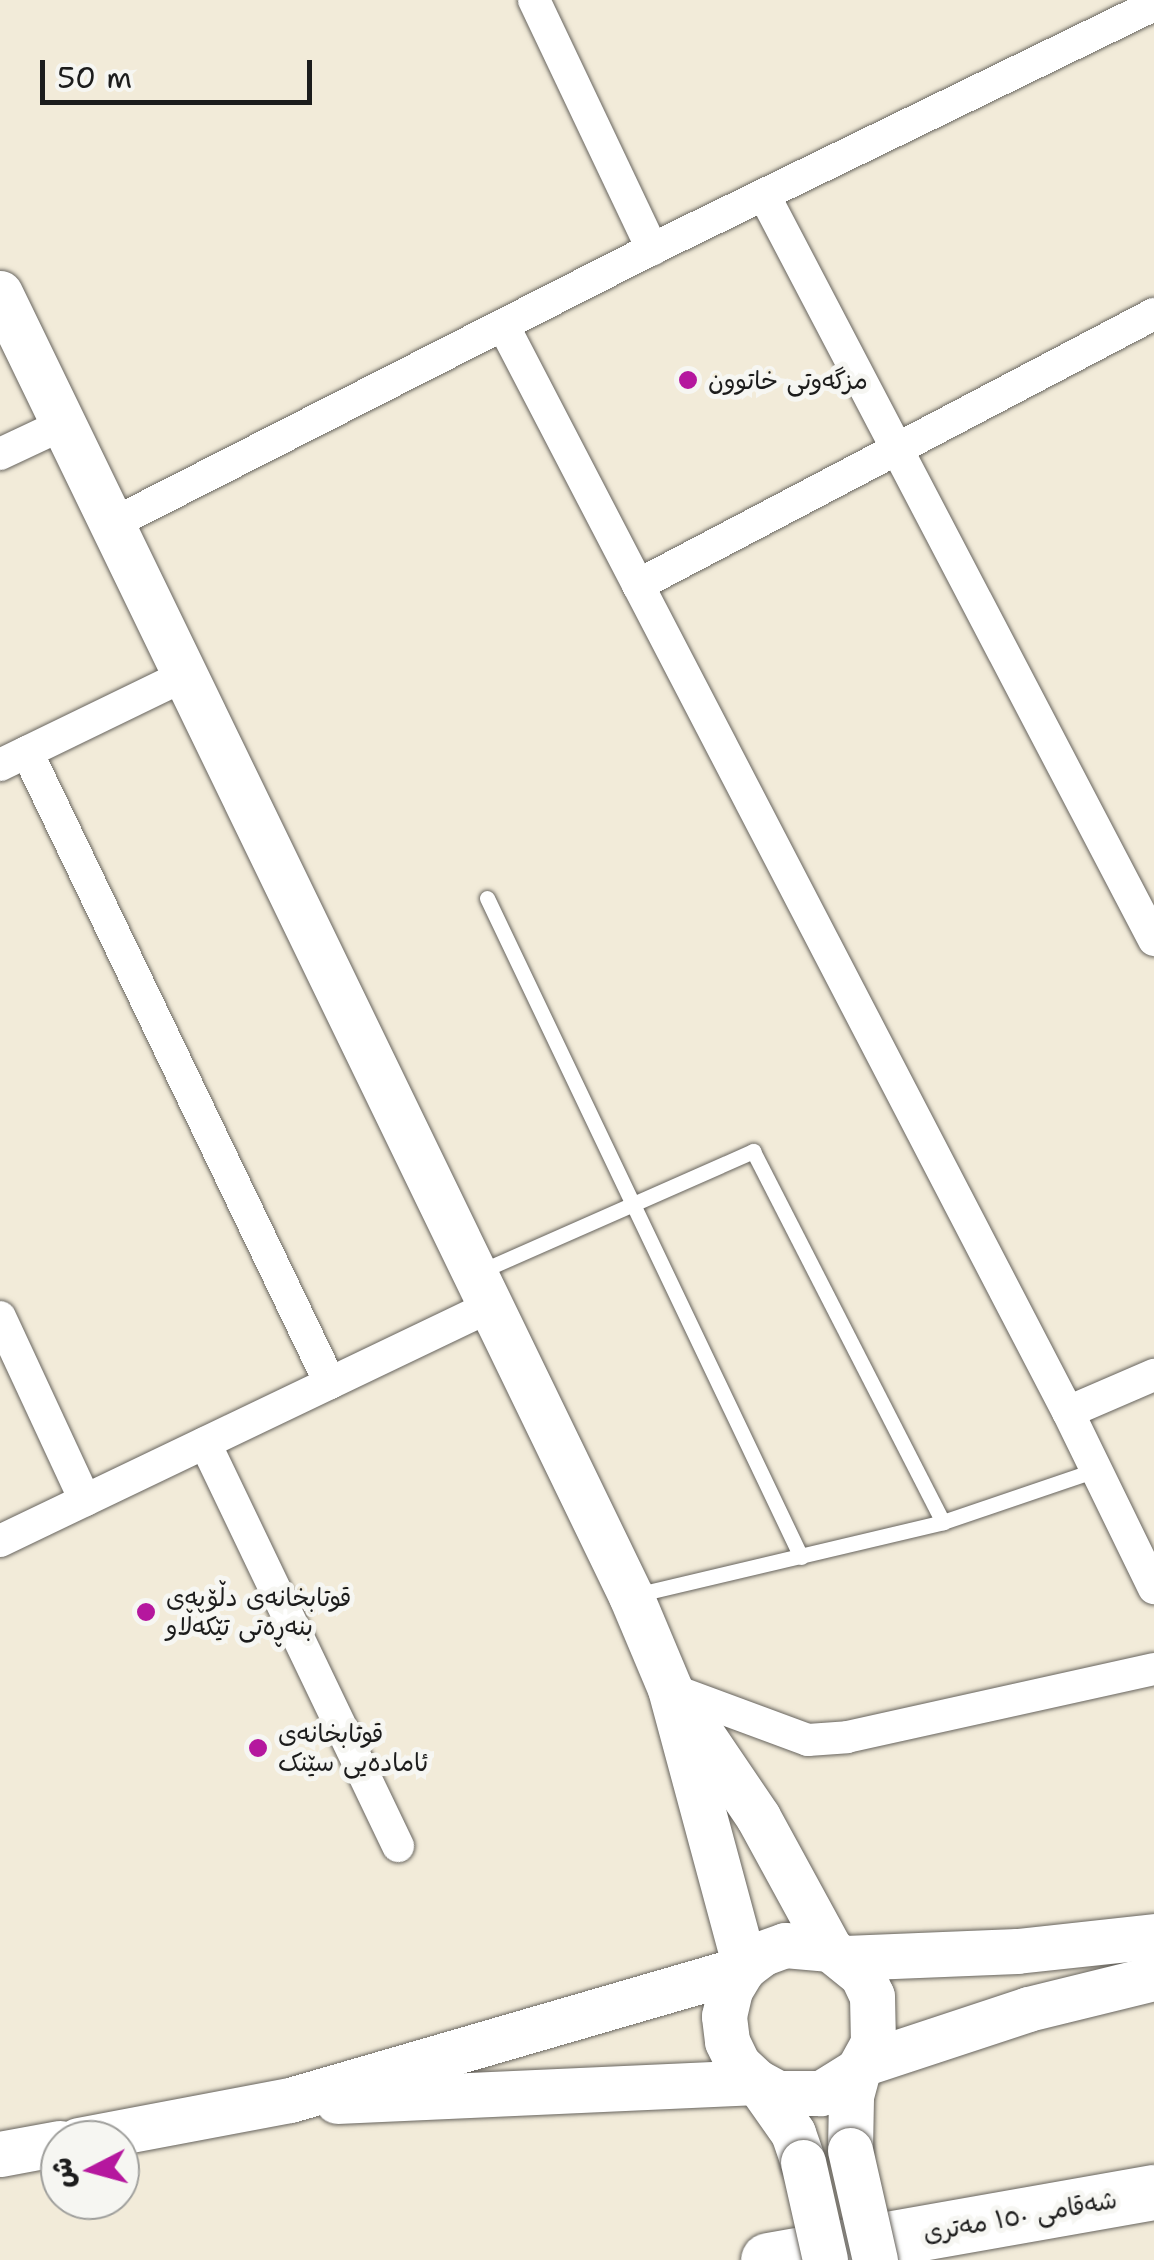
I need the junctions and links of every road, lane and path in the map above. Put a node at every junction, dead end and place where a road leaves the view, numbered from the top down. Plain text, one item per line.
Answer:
1 (534, 0) edge
2 (1154, 5) edge
3 (764, 195) junction
4 (652, 250) junction
5 (0, 293) edge
6 (1154, 314) edge
7 (503, 325) junction
8 (64, 424) junction
9 (894, 448) junction
10 (0, 454) edge
11 (112, 524) junction
12 (638, 585) junction
13 (185, 674) junction
14 (14, 759) edge
15 (487, 898) dead end
16 (1154, 940) edge
17 (633, 1204) junction
18 (483, 1290) junction
19 (0, 1317) edge
20 (1154, 1374) edge
21 (330, 1383) junction
22 (1068, 1412) junction
23 (205, 1443) junction
24 (1096, 1470) junction
25 (86, 1500) junction
26 (942, 1522) junction
27 (0, 1541) edge
28 (801, 1557) junction
29 (1154, 1588) edge
30 (632, 1596) junction
31 (1154, 1669) edge
32 (670, 1690) junction
33 (398, 1846) dead end
34 (1154, 1936) edge
35 (837, 1954) junction
36 (744, 1968) junction
37 (1154, 1978) edge
38 (860, 2067) junction
39 (757, 2083) junction
40 (290, 2100) junction
41 (140, 2128) edge
42 (40, 2147) edge
43 (0, 2154) edge
44 (1154, 2192) edge
45 (768, 2260) edge
46 (826, 2260) edge
47 (875, 2260) edge

1 - 4 street
2 - 3 street
3 - 4 street
3 - 9 street
4 - 7 street
5 - 8 street
6 - 9 street
7 - 11 street
7 - 12 street
8 - 10 street
8 - 11 street
9 - 12 street
9 - 16 street
11 - 13 street
12 - 22 street
13 - 14 street
13 - 18 street
14 - 21 street
15 - 17 lane
17 - 18 lane
17 - 26 lane
17 - 28 lane
18 - 21 street
18 - 30 street
19 - 25 street
20 - 22 street
21 - 23 street
22 - 24 street
23 - 25 street
23 - 33 street
24 - 26 lane
24 - 29 street
25 - 27 street
26 - 28 lane
28 - 30 lane
30 - 32 street
31 - 32 street
32 - 35 street
32 - 36 street
34 - 35 street
35 - 36 street
35 - 38 street
36 - 39 street
36 - 40 street
37 - 38 street
38 - 39 street
38 - 47 street, bridge
39 - 40 street
39 - 46 street, bridge
40 - 41 street
42 - 43 street
44 - 45 highway, شەقامی ١٥٠ مەتری

